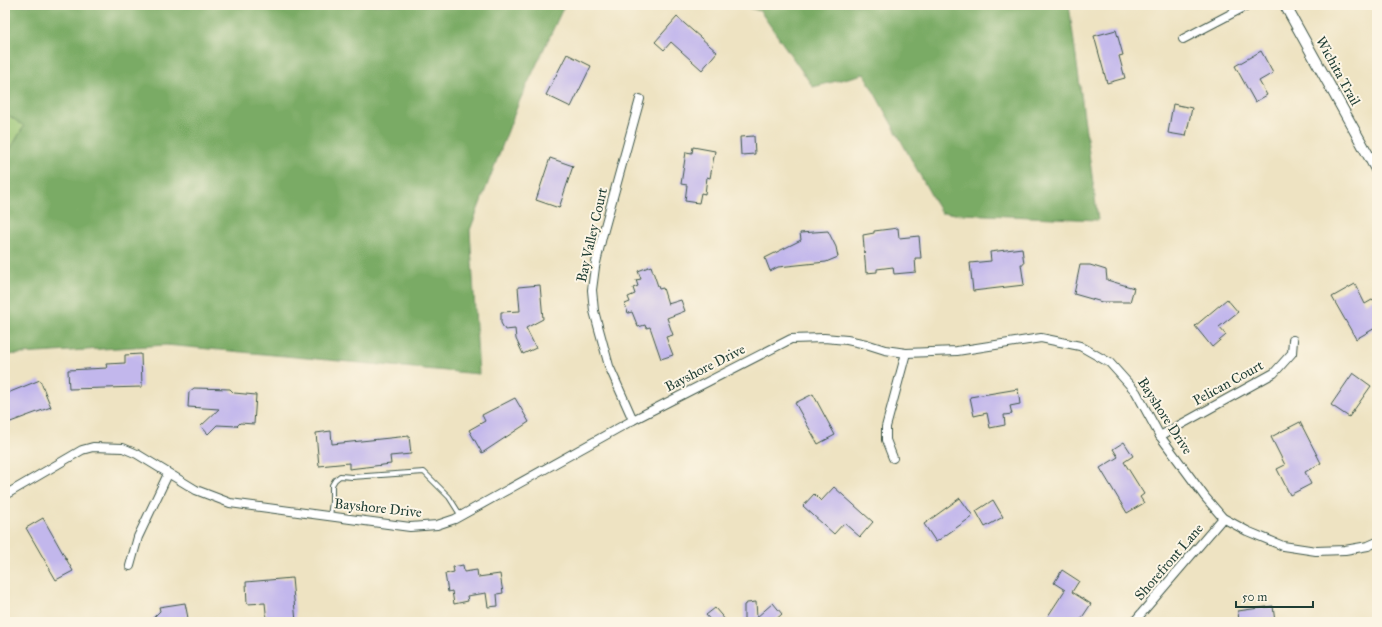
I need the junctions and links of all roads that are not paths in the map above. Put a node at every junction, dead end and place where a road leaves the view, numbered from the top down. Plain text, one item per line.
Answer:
1 (1248, 5) edge
2 (1286, 5) edge
3 (1184, 39) dead end
4 (640, 99) dead end
5 (1377, 171) edge
6 (1293, 340) dead end
7 (906, 353) junction
8 (633, 420) junction
9 (1160, 436) junction
10 (893, 458) dead end
11 (168, 474) junction
12 (5, 495) edge
13 (330, 516) junction
14 (461, 516) junction
15 (1223, 518) junction
16 (1377, 542) edge
17 (130, 566) dead end
18 (1134, 622) edge

1 - 3 street
2 - 5 street, Wichita Trail
4 - 8 street, Bay Valley Court
6 - 9 street, Pelican Court
7 - 8 street, Bayshore Drive
7 - 9 street, Bayshore Drive
7 - 10 street
8 - 14 street, Bayshore Drive
9 - 15 street, Bayshore Drive
11 - 12 street, Bayshore Drive
11 - 13 street, Bayshore Drive
11 - 17 street
13 - 14 street, Bayshore Drive
13 - 14 lane
15 - 16 street, Bayshore Drive
15 - 18 street, Shorefront Lane

